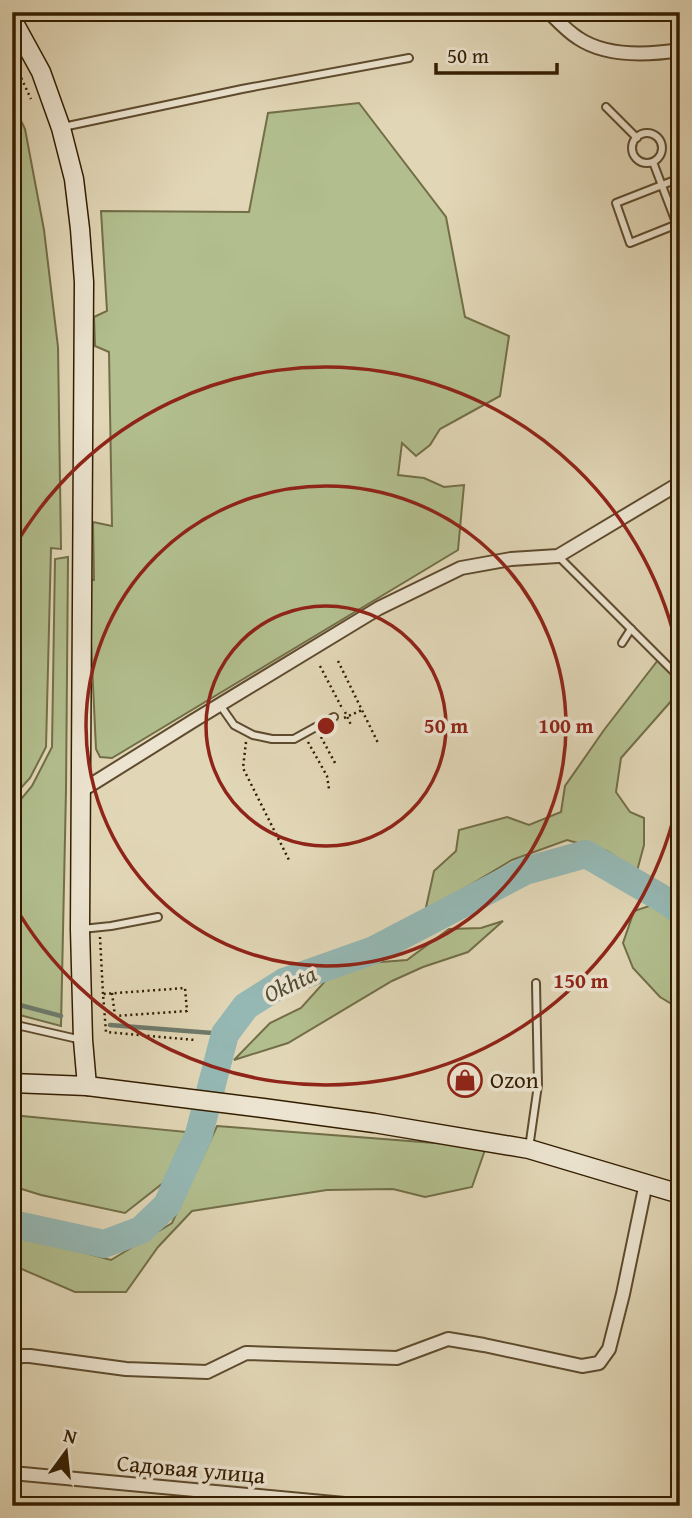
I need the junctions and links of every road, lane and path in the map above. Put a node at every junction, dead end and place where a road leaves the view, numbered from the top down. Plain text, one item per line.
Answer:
1 (549, 12) edge
2 (12, 19) edge
3 (680, 50) edge
4 (12, 58) edge
5 (409, 58) dead end
6 (32, 100) dead end
7 (606, 107) dead end
8 (61, 128) junction
9 (637, 138) junction
10 (653, 162) junction
11 (680, 178) edge
12 (661, 185) junction
13 (678, 224) edge
14 (680, 233) edge
15 (680, 483) edge
16 (558, 556) junction
17 (631, 629) junction
18 (622, 643) dead end
19 (338, 661) dead end
20 (320, 666) dead end
21 (679, 677) edge
22 (219, 705) junction
23 (362, 710) junction
24 (334, 717) joint
25 (341, 726) dead end
26 (247, 732) junction
27 (321, 737) dead end
28 (308, 743) dead end
29 (379, 745) dead end
30 (335, 763) dead end
31 (329, 789) dead end
32 (81, 792) junction
33 (289, 860) dead end
34 (158, 917) dead end
35 (99, 927) junction
36 (80, 929) junction
37 (536, 983) dead end
38 (112, 993) junction
39 (103, 994) junction
40 (12, 1024) edge
41 (83, 1040) junction
42 (195, 1040) dead end
43 (12, 1083) edge
44 (88, 1086) junction
45 (529, 1149) junction
46 (646, 1183) junction
47 (680, 1194) edge
48 (12, 1361) edge
49 (12, 1473) edge
50 (327, 1504) edge
51 (366, 1506) edge

1 - 3 street
2 - 8 street
4 - 6 path
5 - 8 lane
7 - 9 lane
8 - 32 street
9 - 10 lane
9 - 10 lane
10 - 12 lane
11 - 12 lane
12 - 13 lane
12 - 13 lane
13 - 14 lane
15 - 16 street
16 - 17 lane
16 - 22 street
17 - 18 lane
17 - 21 lane
19 - 23 path
20 - 25 path, bridge
22 - 26 lane
22 - 32 street
23 - 24 path
23 - 29 path
24 - 26 lane
26 - 33 path
27 - 30 path
28 - 31 path
32 - 36 street
34 - 35 lane
35 - 36 lane
35 - 39 path
36 - 41 street
37 - 45 lane
38 - 38 path
38 - 39 path
39 - 42 path
40 - 41 lane
41 - 44 street
43 - 44 street
44 - 45 street
45 - 46 street
46 - 47 street
46 - 48 street
49 - 50 street, Садовая улица
50 - 51 street, Садовая улица

